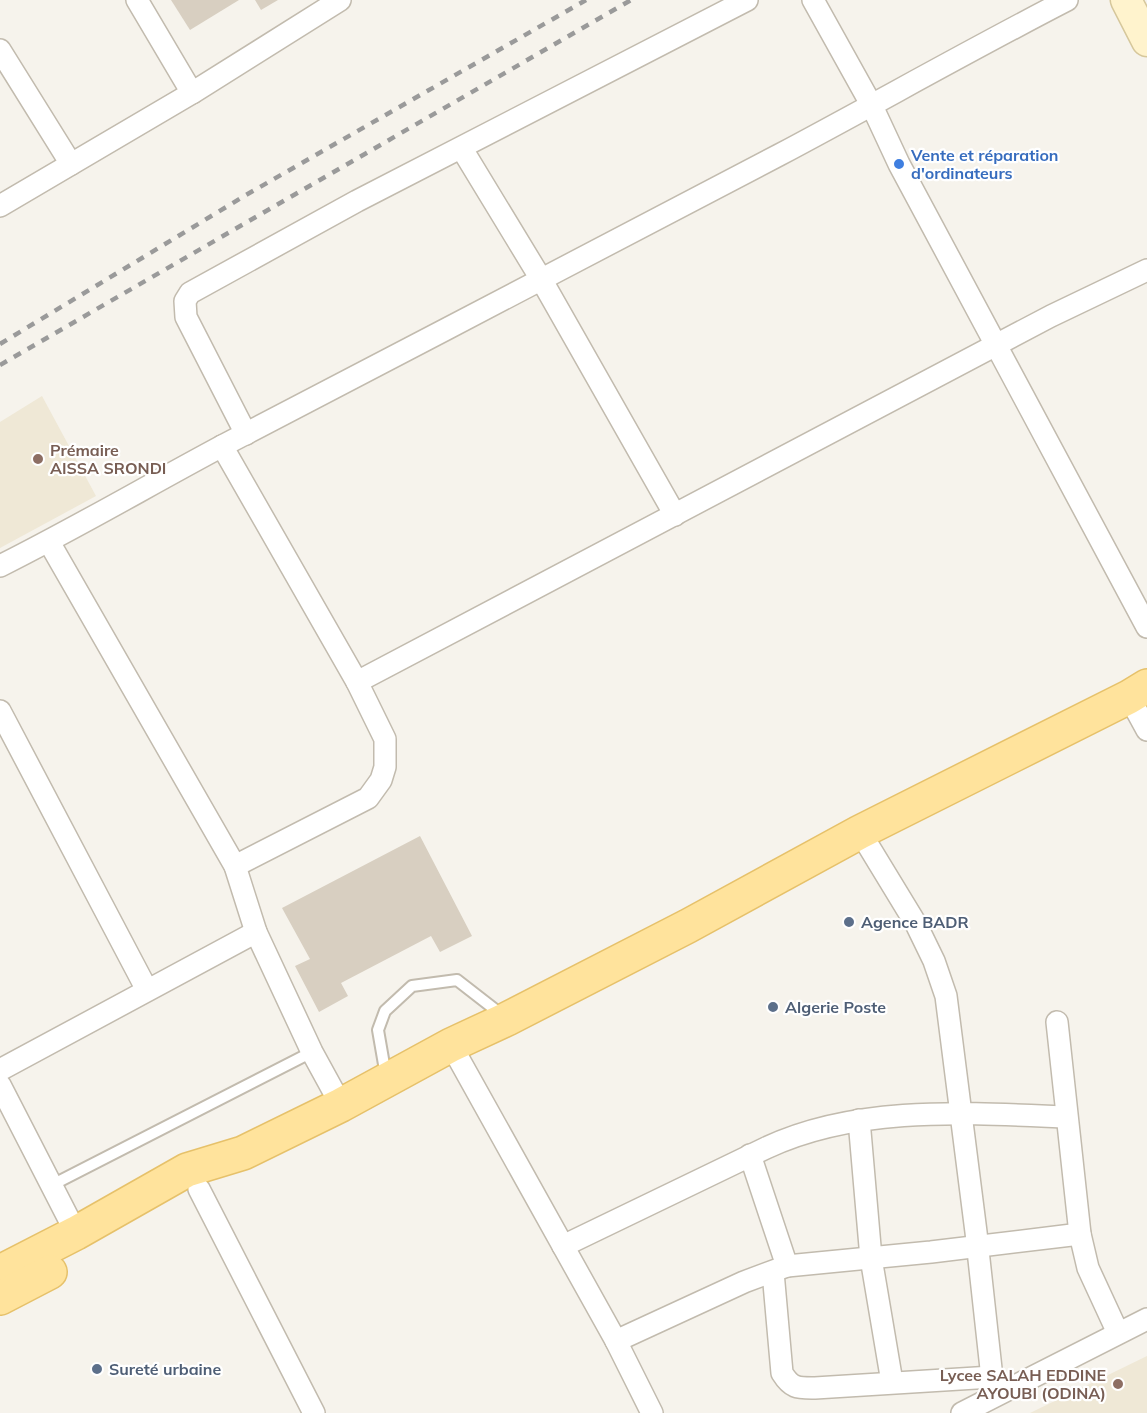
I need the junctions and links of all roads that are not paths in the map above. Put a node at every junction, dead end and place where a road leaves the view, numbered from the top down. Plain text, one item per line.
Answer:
1 (137, 0) edge
2 (340, 0) edge
3 (747, 0) edge
4 (813, 0) edge
5 (1067, 0) edge
6 (1126, 0) edge
7 (1147, 40) edge
8 (0, 50) edge
9 (192, 93) junction
10 (872, 106) junction
11 (462, 149) junction
12 (71, 164) junction
13 (0, 206) edge
14 (1147, 270) edge
15 (541, 279) junction
16 (997, 346) junction
17 (246, 434) junction
18 (222, 446) junction
19 (675, 515) junction
20 (49, 542) junction
21 (0, 566) edge
22 (1147, 627) edge
23 (357, 682) junction
24 (1138, 692) edge
25 (0, 711) edge
26 (1147, 730) edge
27 (860, 832) junction
28 (235, 866) junction
29 (256, 932) junction
30 (147, 990) junction
31 (507, 1019) junction
32 (1057, 1022) dead end
33 (451, 1045) junction
34 (312, 1052) junction
35 (0, 1070) edge
36 (387, 1080) junction
37 (0, 1086) edge
38 (341, 1105) junction
39 (961, 1113) junction
40 (1066, 1116) junction
41 (859, 1120) junction
42 (243, 1153) junction
43 (750, 1155) junction
44 (52, 1185) junction
45 (199, 1189) junction
46 (76, 1233) junction
47 (1080, 1234) junction
48 (563, 1246) junction
49 (978, 1246) junction
50 (871, 1258) junction
51 (780, 1269) junction
52 (0, 1272) edge
53 (0, 1298) edge
54 (1147, 1319) edge
55 (1118, 1334) junction
56 (616, 1341) junction
57 (892, 1382) junction
58 (993, 1386) junction
59 (314, 1413) edge
60 (652, 1413) edge
61 (962, 1413) edge

1 - 9 street
2 - 9 street
3 - 11 street
4 - 10 street
5 - 10 street
6 - 7 main road
8 - 12 street
9 - 12 street
10 - 15 street
10 - 16 street
11 - 15 street
11 - 17 street
12 - 13 street
14 - 16 street
15 - 17 street
15 - 19 street
16 - 19 street
16 - 22 street
17 - 18 street
18 - 20 street
18 - 23 street
19 - 23 street
20 - 21 street
20 - 28 street
23 - 28 street
24 - 26 street
24 - 27 main road
25 - 30 street
27 - 31 main road
27 - 39 street
28 - 29 street
29 - 30 street
29 - 34 street
30 - 35 street
31 - 33 main road
31 - 36 lane
32 - 40 street
33 - 36 main road
33 - 48 street
34 - 38 street
34 - 44 lane
36 - 38 main road
37 - 44 street
38 - 42 main road
39 - 40 street
39 - 41 street
39 - 49 street
40 - 47 street
41 - 43 street
41 - 50 street
42 - 45 main road
42 - 46 main road
43 - 48 street
43 - 51 street
44 - 46 street
45 - 53 main road
45 - 59 street
46 - 52 main road
47 - 49 street
47 - 55 street
48 - 56 street
49 - 50 street
49 - 58 street
50 - 51 street
50 - 57 street
51 - 56 street
51 - 57 street
54 - 55 street
55 - 58 street
56 - 60 street
57 - 58 street
58 - 61 street

